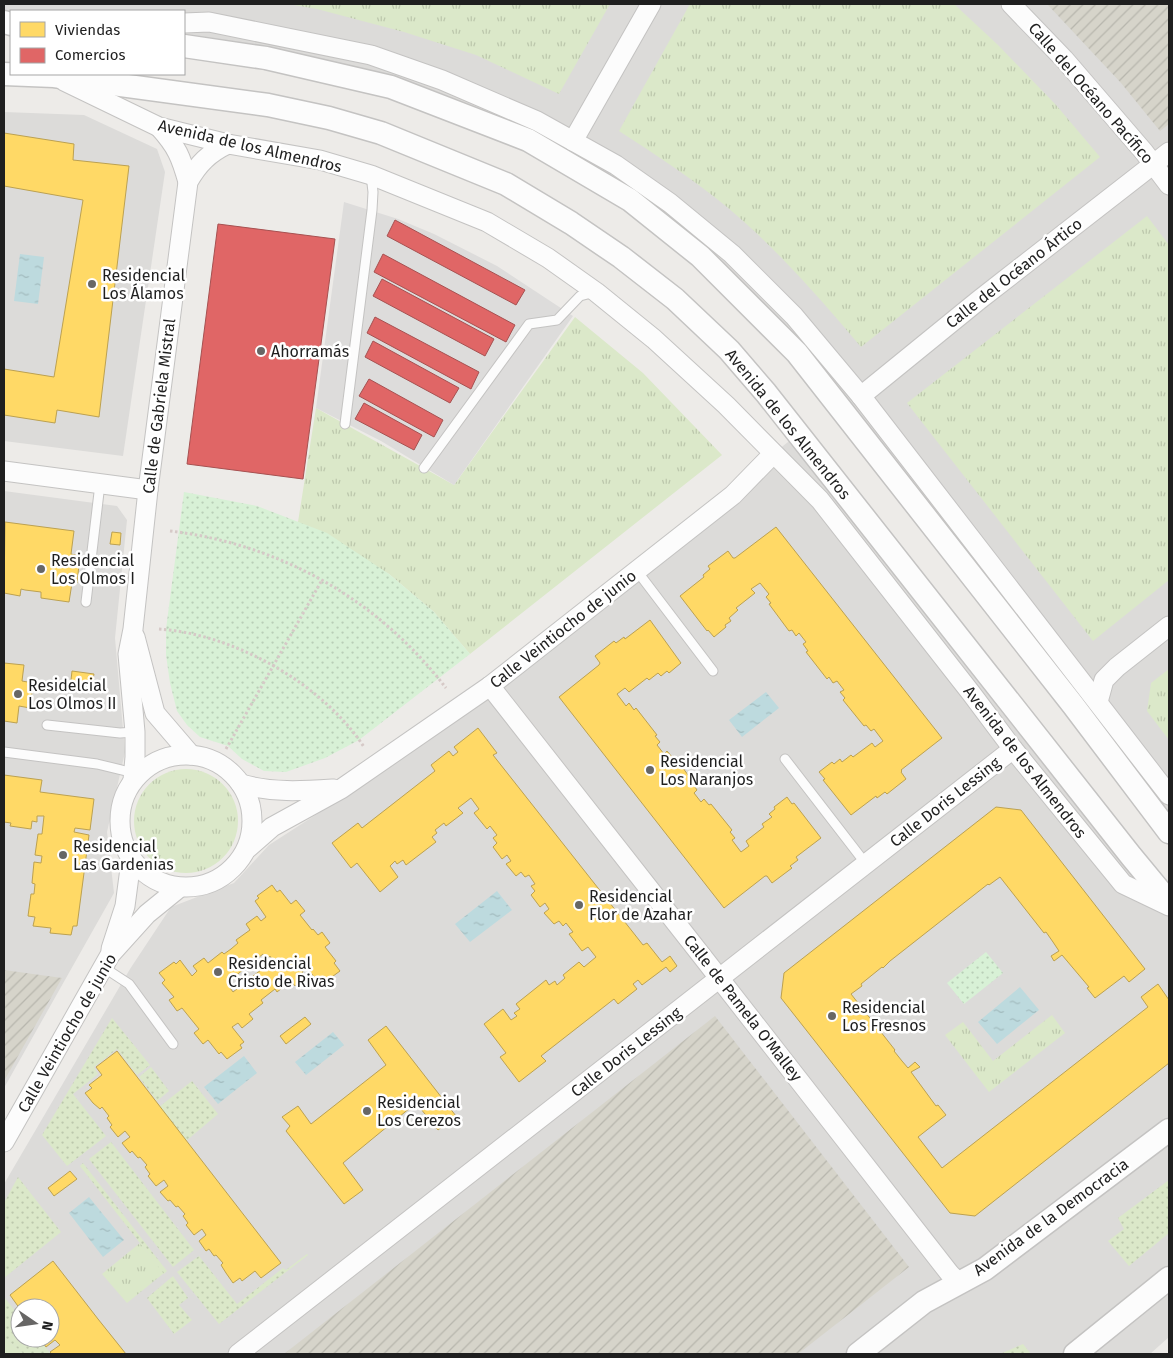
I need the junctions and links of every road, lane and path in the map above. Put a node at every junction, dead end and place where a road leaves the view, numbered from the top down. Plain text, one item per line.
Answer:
1 (651, 4) edge
2 (1011, 4) edge
3 (210, 13) edge
4 (185, 23) edge
5 (185, 46) edge
6 (29, 75) edge
7 (54, 76) junction
8 (159, 128) junction
9 (573, 141) junction
10 (228, 144) junction
11 (1169, 152) edge
12 (1153, 164) junction
13 (371, 175) junction
14 (188, 182) junction
15 (1169, 185) edge
16 (655, 192) junction
17 (667, 230) junction
18 (596, 292) junction
19 (748, 304) junction
20 (786, 308) junction
21 (861, 396) junction
22 (344, 424) dead end
23 (773, 454) junction
24 (424, 468) dead end
25 (4, 471) edge
26 (100, 484) junction
27 (148, 490) junction
28 (944, 503) junction
29 (170, 531) dead end
30 (950, 548) junction
31 (860, 551) junction
32 (900, 564) junction
33 (636, 571) junction
34 (322, 580) junction
35 (86, 602) dead end
36 (1169, 626) edge
37 (159, 629) dead end
38 (133, 630) junction
39 (273, 667) junction
40 (713, 671) dead end
41 (490, 686) junction
42 (446, 688) dead end
43 (1098, 702) junction
44 (46, 724) dead end
45 (135, 732) junction
46 (226, 749) dead end
47 (365, 749) dead end
48 (1013, 749) junction
49 (4, 752) edge
50 (191, 755) junction
51 (785, 759) dead end
52 (134, 776) junction
53 (242, 784) junction
54 (340, 789) junction
55 (1169, 795) edge
56 (1169, 832) edge
57 (248, 848) junction
58 (131, 861) junction
59 (866, 864) junction
60 (179, 888) junction
61 (1169, 902) edge
62 (1169, 906) edge
63 (106, 961) junction
64 (719, 979) junction
65 (173, 1044) dead end
66 (1169, 1130) edge
67 (4, 1142) edge
68 (1169, 1278) edge
69 (959, 1283) junction
70 (238, 1354) edge
71 (858, 1354) edge
72 (1075, 1354) edge

1 - 9 street
2 - 12 street, Calle del Océano Pacífico
3 - 4 street
3 - 9 street
5 - 17 street
6 - 7 street, Avenida de los Almendros
7 - 8 street, Avenida de los Almendros
7 - 32 street, Avenida de los Almendros
8 - 10 street, Avenida de los Almendros
8 - 14 street, Calle de Gabriela Mistral
9 - 16 street
10 - 13 street, Avenida de los Almendros
10 - 14 street, Calle de Gabriela Mistral
11 - 12 street, Calle del Océano Ártico
12 - 15 street, Calle del Océano Pacífico
12 - 21 street, Calle del Océano Ártico
13 - 18 street, Avenida de los Almendros
13 - 22 lane
14 - 27 street, Calle de Gabriela Mistral
16 - 17 street
16 - 20 street
17 - 19 street
18 - 23 street, Avenida de los Almendros
18 - 24 lane
19 - 20 street
19 - 30 street
20 - 21 street
21 - 28 street
23 - 31 street, Avenida de los Almendros
23 - 33 street, Calle Veintiocho de junio
25 - 26 street
26 - 27 street
26 - 35 lane
27 - 38 street, Calle de Gabriela Mistral
28 - 30 street
28 - 43 street
29 - 34 path
30 - 56 street
31 - 32 street
31 - 48 street, Avenida de los Almendros
32 - 61 street, Avenida de los Almendros
33 - 40 lane
33 - 41 street, Calle Veintiocho de junio
34 - 39 path
34 - 42 path
36 - 43 street
37 - 39 path
38 - 45 street, Calle de Gabriela Mistral
38 - 50 street, Calle de Gabriela Mistral
39 - 46 path
39 - 47 path
41 - 54 street, Calle Veintiocho de junio
41 - 64 street, Calle de Pamela O'Malley
43 - 55 street
44 - 45 lane
45 - 52 street, Calle de Gabriela Mistral
48 - 59 street, Calle Doris Lessing
48 - 62 street, Avenida de los Almendros
49 - 52 lane
50 - 52 street
50 - 53 street
51 - 59 lane
52 - 58 street
53 - 54 street
53 - 57 street
54 - 57 street, Calle Veintiocho de junio
57 - 60 street
58 - 60 street
58 - 63 street
59 - 64 street, Calle Doris Lessing
60 - 63 street, Calle Veintiocho de junio
63 - 65 lane
63 - 67 street, Calle Veintiocho de junio
64 - 69 street, Calle de Pamela O'Malley
64 - 70 street, Calle Doris Lessing
66 - 69 street, Avenida de la Democracia
68 - 72 street
69 - 71 street, Avenida de la Democracia

